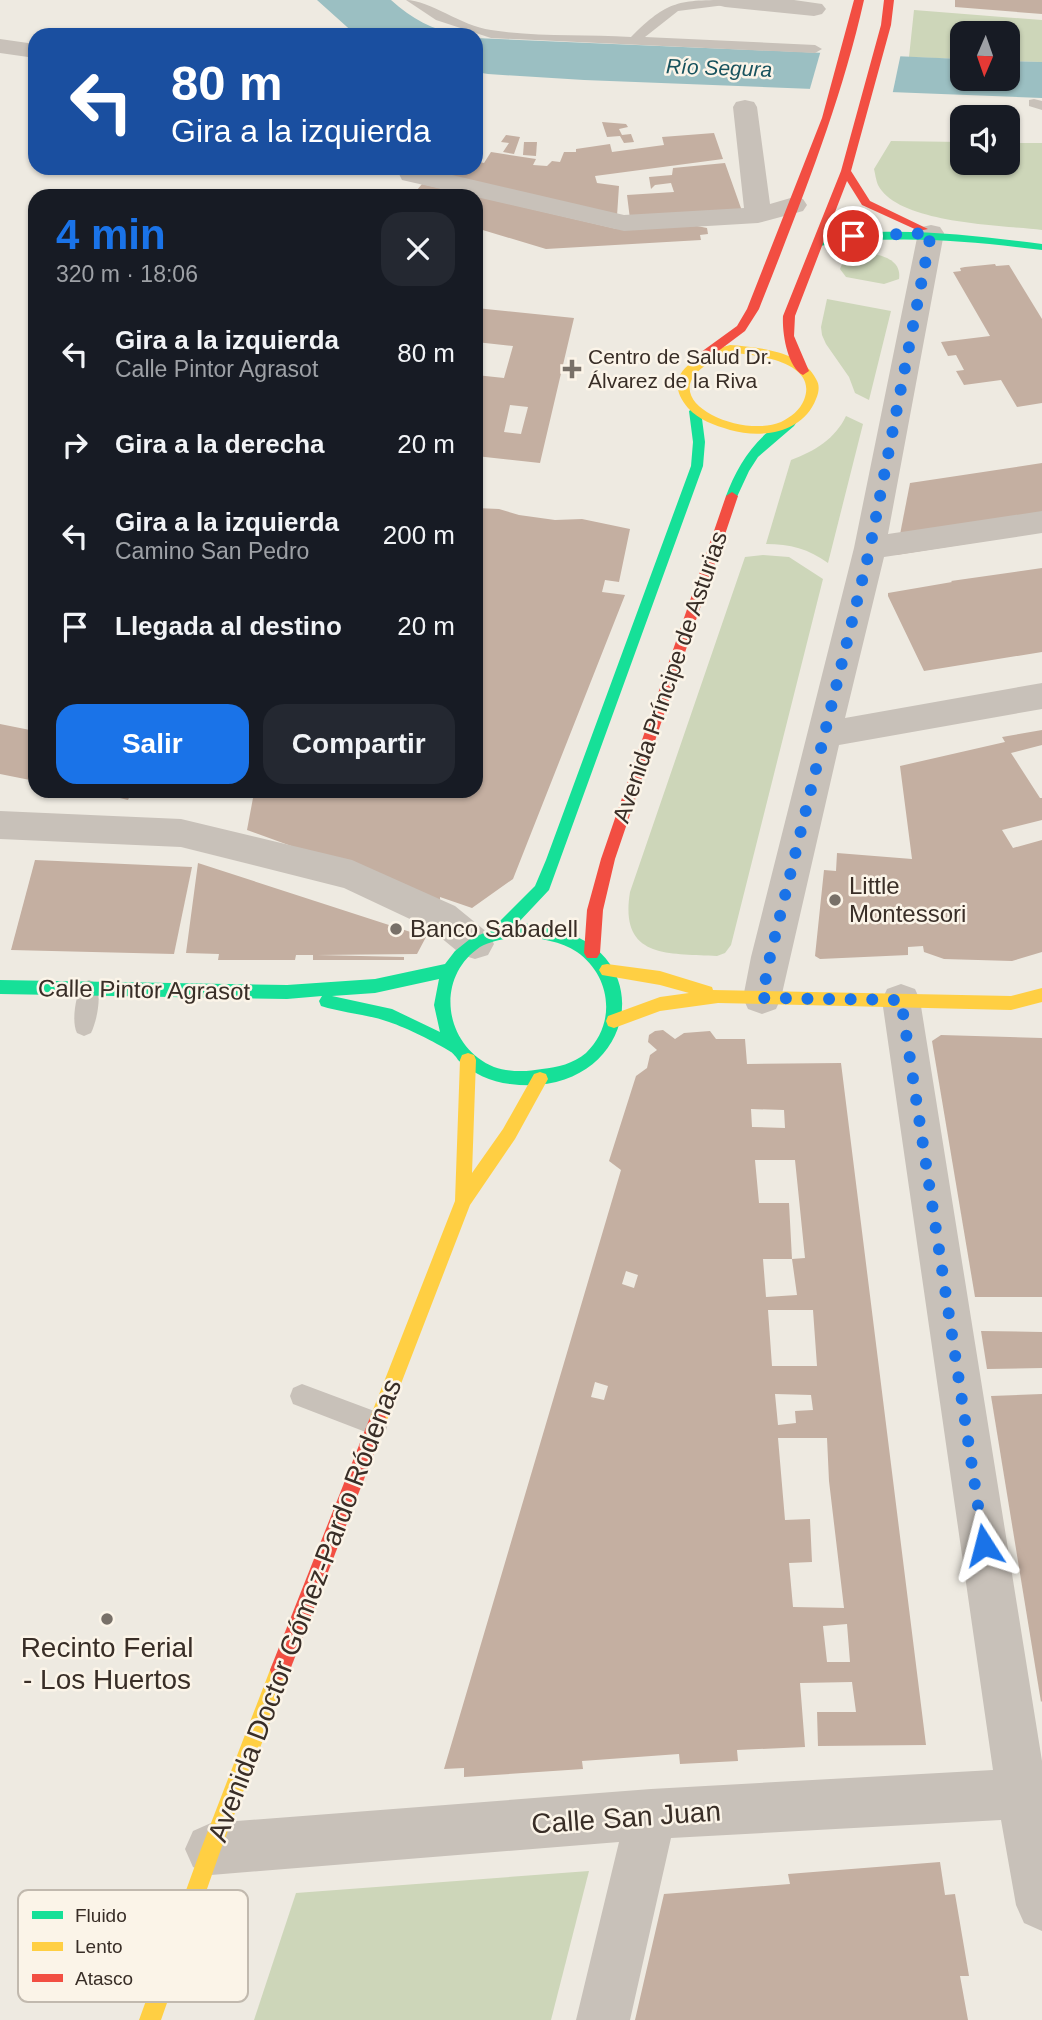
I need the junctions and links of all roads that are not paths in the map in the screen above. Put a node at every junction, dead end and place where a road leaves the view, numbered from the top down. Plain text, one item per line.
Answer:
1 (412, 0) edge
2 (725, 1) edge
3 (815, 5) edge
4 (891, 7) edge
5 (857, 12) edge
6 (464, 28) edge
7 (483, 32) edge
8 (634, 41) junction
9 (0, 46) edge
10 (815, 49) dead end
11 (28, 50) edge
12 (744, 107) dead end
13 (846, 171) junction
14 (411, 175) edge
15 (473, 189) edge
16 (483, 191) edge
17 (794, 205) junction
18 (758, 215) junction
19 (931, 233) junction
20 (819, 243) junction
21 (1042, 247) edge
22 (701, 358) junction
23 (803, 371) junction
24 (695, 411) junction
25 (790, 423) junction
26 (1042, 522) edge
27 (870, 548) junction
28 (1042, 696) edge
29 (825, 735) junction
30 (0, 825) edge
31 (485, 939) junction
32 (592, 953) junction
33 (448, 970) junction
34 (607, 970) junction
35 (0, 987) edge
36 (89, 989) junction
37 (287, 992) junction
38 (1042, 995) edge
39 (718, 996) junction
40 (762, 998) junction
41 (901, 1000) junction
42 (614, 1021) junction
43 (83, 1027) dead end
44 (453, 1046) junction
45 (468, 1060) junction
46 (540, 1079) junction
47 (463, 1201) junction
48 (302, 1396) dead end
49 (376, 1424) junction
50 (1032, 1793) edge
51 (651, 1814) junction
52 (211, 1849) junction
53 (196, 1890) edge
54 (1042, 1905) edge
55 (156, 2002) edge
56 (150, 2020) edge
57 (603, 2020) edge

1 - 6 lane
2 - 3 street
2 - 8 lane
3 - 5 street
4 - 13 street
5 - 17 street
7 - 8 lane
8 - 10 lane
9 - 11 street
12 - 18 street
13 - 19 street
13 - 20 street
14 - 15 street
16 - 18 street
17 - 18 street
17 - 22 street
19 - 20 street
19 - 21 street
19 - 27 street
20 - 23 street
22 - 23 street
22 - 24 street
23 - 25 street
24 - 25 street
24 - 31 street, Avenida Príncipe de Asturias
25 - 32 street, Avenida Príncipe de Asturias
26 - 27 street
27 - 29 street
28 - 29 street
29 - 40 street
30 - 31 street
31 - 32 street
31 - 33 street
32 - 34 street
33 - 37 street, Calle Pintor Agrasot
33 - 44 street
34 - 39 street
34 - 42 street
35 - 36 street, Calle Pintor Agrasot
36 - 37 street, Calle Pintor Agrasot
36 - 43 lane
37 - 44 street, Calle Pintor Agrasot
38 - 41 street
39 - 40 street
39 - 42 street
40 - 41 street
41 - 50 street
42 - 46 street
44 - 45 street
45 - 46 street
45 - 47 street, Avenida Doctor Gómez-Pardo Ródenas
46 - 47 street, Avenida Doctor Gómez-Pardo Ródenas
47 - 49 street, Avenida Doctor Gómez-Pardo Ródenas
48 - 49 lane
49 - 52 street, Avenida Doctor Gómez-Pardo Ródenas
50 - 51 street, Calle San Juan
50 - 54 street
51 - 52 street, Calle San Juan
51 - 57 street
52 - 53 street, Avenida Doctor Gómez-Pardo Ródenas
55 - 56 street, Avenida Doctor Gómez-Pardo Ródenas

